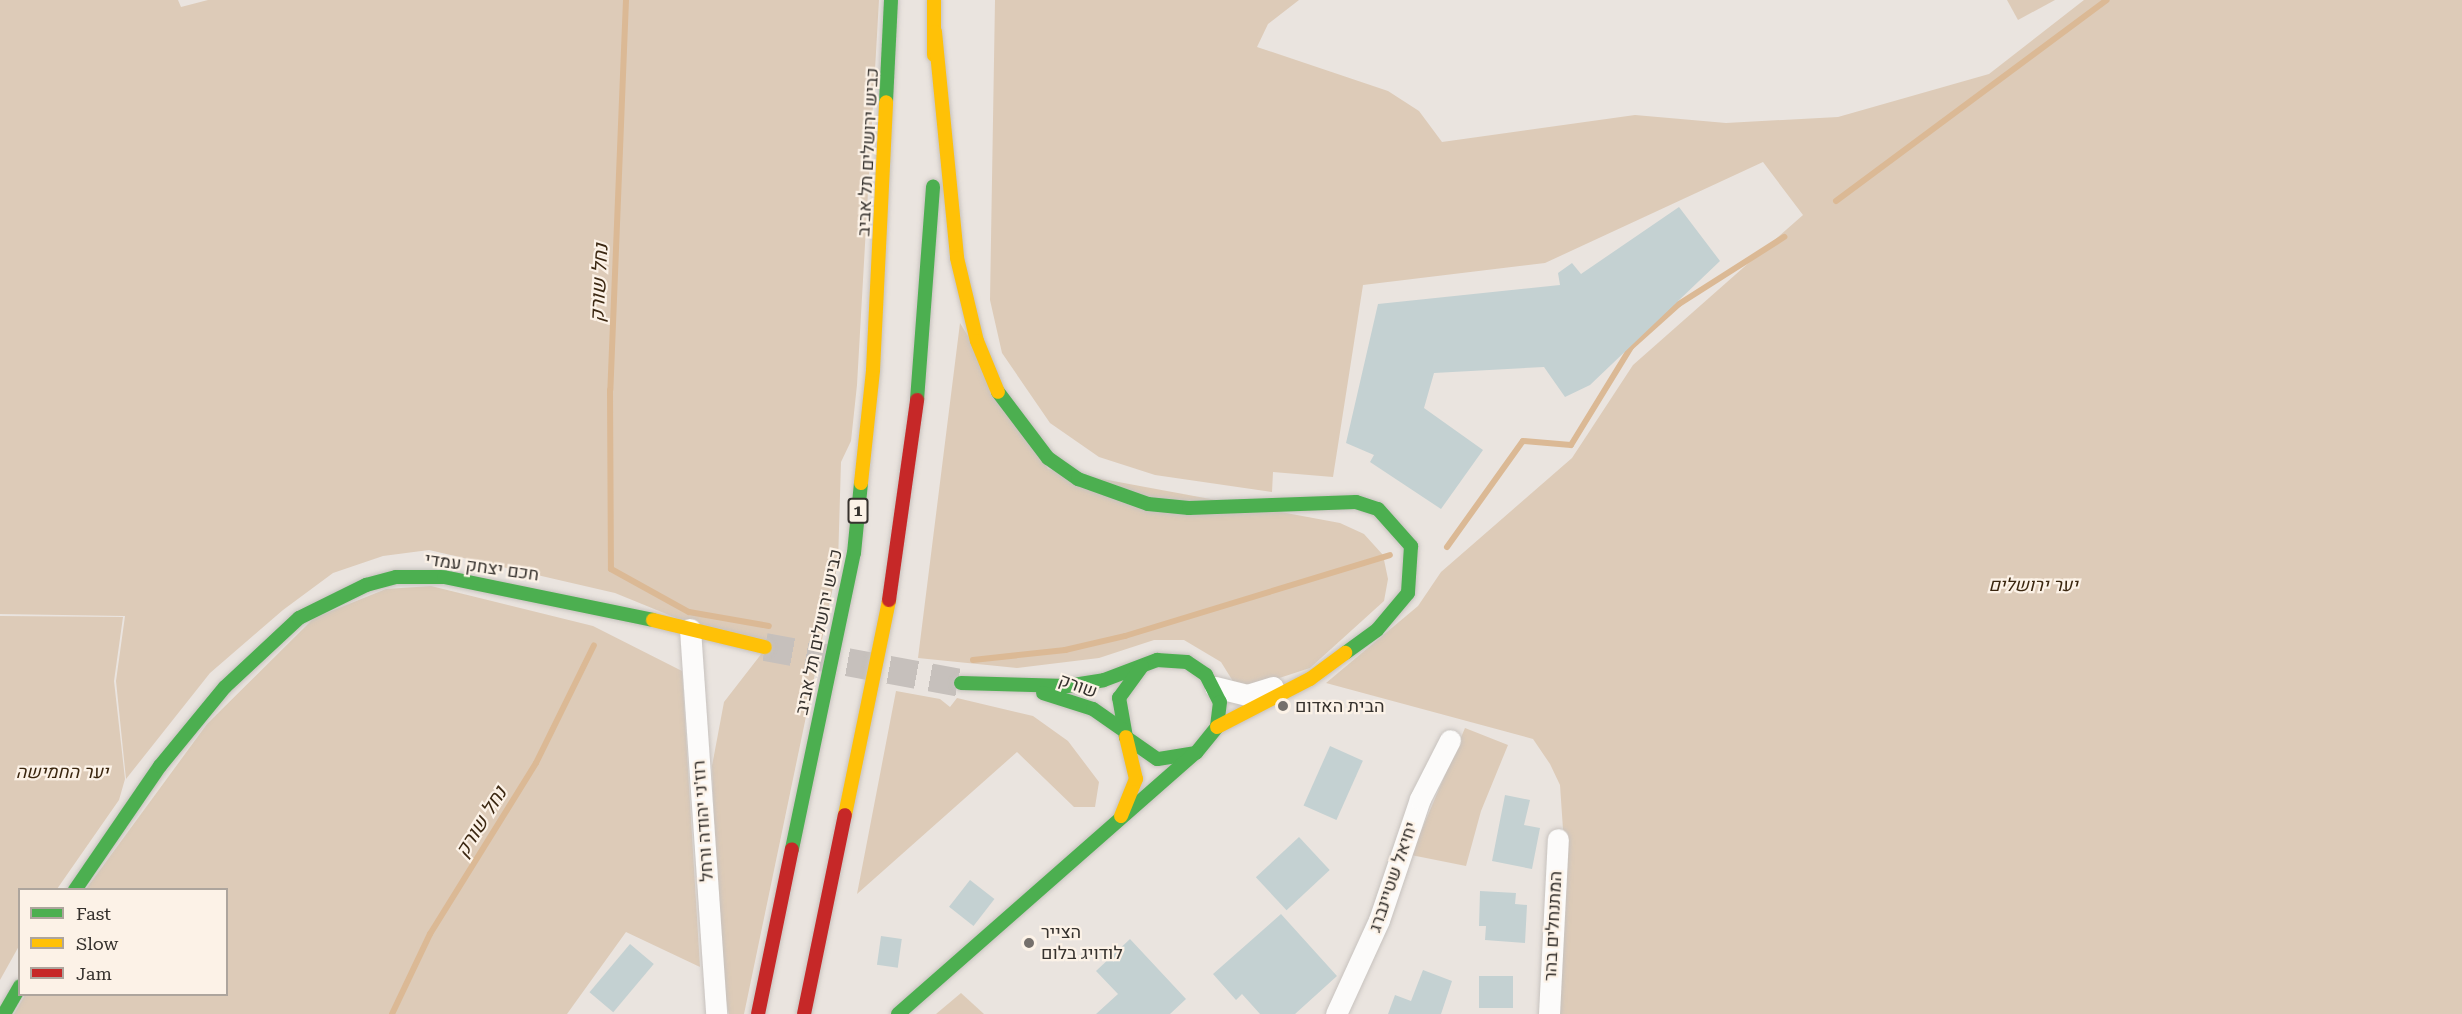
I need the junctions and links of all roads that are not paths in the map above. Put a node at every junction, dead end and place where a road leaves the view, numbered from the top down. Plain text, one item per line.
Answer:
1 (891, 0) edge
2 (934, 0) edge
3 (934, 32) junction
4 (1378, 509) junction
5 (690, 629) junction
6 (765, 647) tunnel mouth
7 (1142, 666) junction
8 (961, 683) tunnel mouth
9 (1018, 687) junction
10 (1215, 687) junction
11 (1217, 727) junction
12 (1124, 733) junction
13 (1450, 740) dead end
14 (1196, 753) junction
15 (1558, 839) dead end
16 (1101, 840) junction
17 (76, 888) edge
18 (18, 990) edge
19 (4, 1014) edge
20 (716, 1014) edge
21 (758, 1014) edge
22 (804, 1014) edge
23 (898, 1014) edge
24 (1336, 1014) edge
25 (1549, 1014) edge

1 - 21 main road, כביש ירושלים תל אביב / 1
2 - 3 main road
3 - 4 main road
3 - 22 main road
4 - 10 street
4 - 11 main road
5 - 6 main road, חכם יצחק עמדי
5 - 17 main road, חכם יצחק עמדי
5 - 20 street, רוז'ני יהודה ורחל
7 - 9 main road
7 - 10 main road
7 - 12 main road
8 - 9 main road
9 - 12 main road, שורק
10 - 11 main road
11 - 14 main road
12 - 14 main road
12 - 16 main road
13 - 24 street, יחיאל שטיינברג
14 - 16 main road
15 - 25 street, המתנחלים בהר
16 - 23 main road
18 - 19 main road

